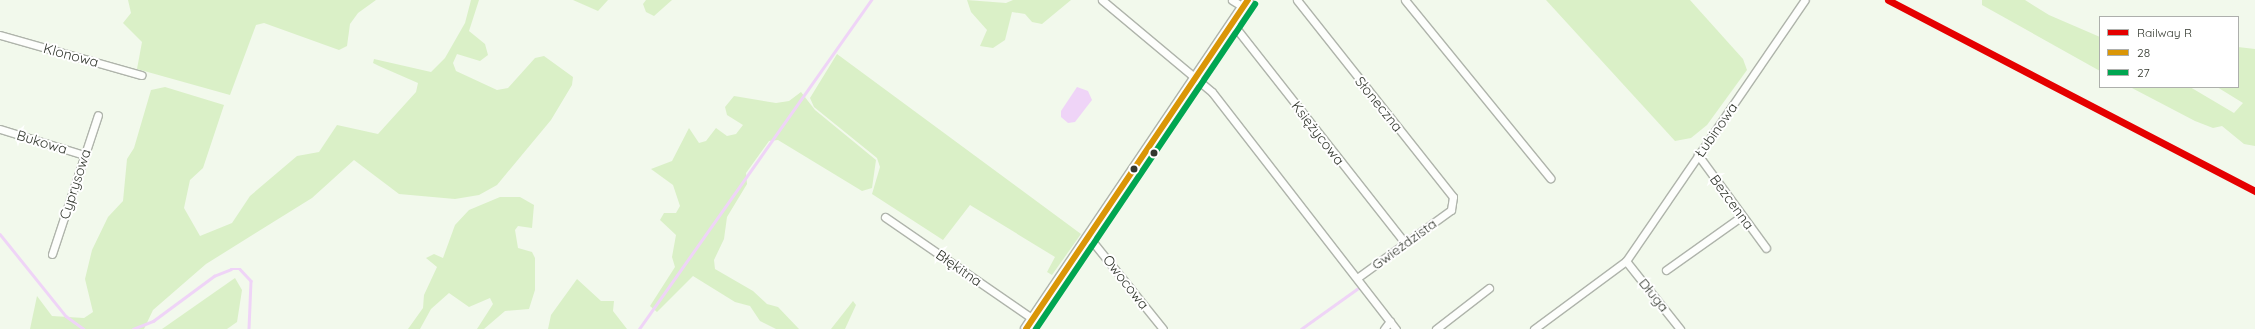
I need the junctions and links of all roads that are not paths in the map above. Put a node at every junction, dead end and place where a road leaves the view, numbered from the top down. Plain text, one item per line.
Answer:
1 (1102, 0) edge
2 (1232, 0) edge
3 (1296, 0) edge
4 (1405, 0) edge
5 (1805, 0) edge
6 (1245, 4) edge
7 (1232, 23) junction
8 (0, 36) edge
9 (141, 75) dead end
10 (1196, 75) junction
11 (98, 115) dead end
12 (0, 129) edge
13 (84, 155) junction
14 (1698, 155) junction
15 (1550, 178) dead end
16 (1451, 210) joint
17 (1742, 216) junction
18 (885, 217) dead end
19 (1088, 236) junction
20 (1405, 243) junction
21 (1766, 248) dead end
22 (52, 254) dead end
23 (1626, 261) junction
24 (1666, 270) dead end
25 (1357, 278) junction
26 (1489, 288) dead end
27 (1033, 319) junction
28 (1390, 321) junction
29 (1026, 329) edge
30 (1163, 329) edge
31 (1384, 329) edge
32 (1396, 329) edge
33 (1436, 329) edge
34 (1534, 329) edge
35 (1680, 329) edge

1 - 10 street
2 - 6 street
3 - 16 street, Słoneczna
4 - 15 street
5 - 14 street, Łubinowa
6 - 7 street
7 - 10 street
7 - 20 street, Księżycowa
8 - 9 street, Klonowa
10 - 19 street
10 - 25 street
11 - 13 street, Cyprysowa
12 - 13 street, Bukowa
13 - 22 street, Cyprysowa
14 - 17 street, Bezcenna
14 - 23 street, Łubinowa
16 - 20 street, Gwieździsta
17 - 21 street, Bezcenna
17 - 24 street
18 - 27 street, Błękitna
19 - 27 street
19 - 30 street, Owocowa
20 - 25 street, Gwieździsta
23 - 34 street, Łubinowa
23 - 35 street, Długa
25 - 28 street
26 - 33 street
27 - 29 street
28 - 31 street
28 - 32 street

